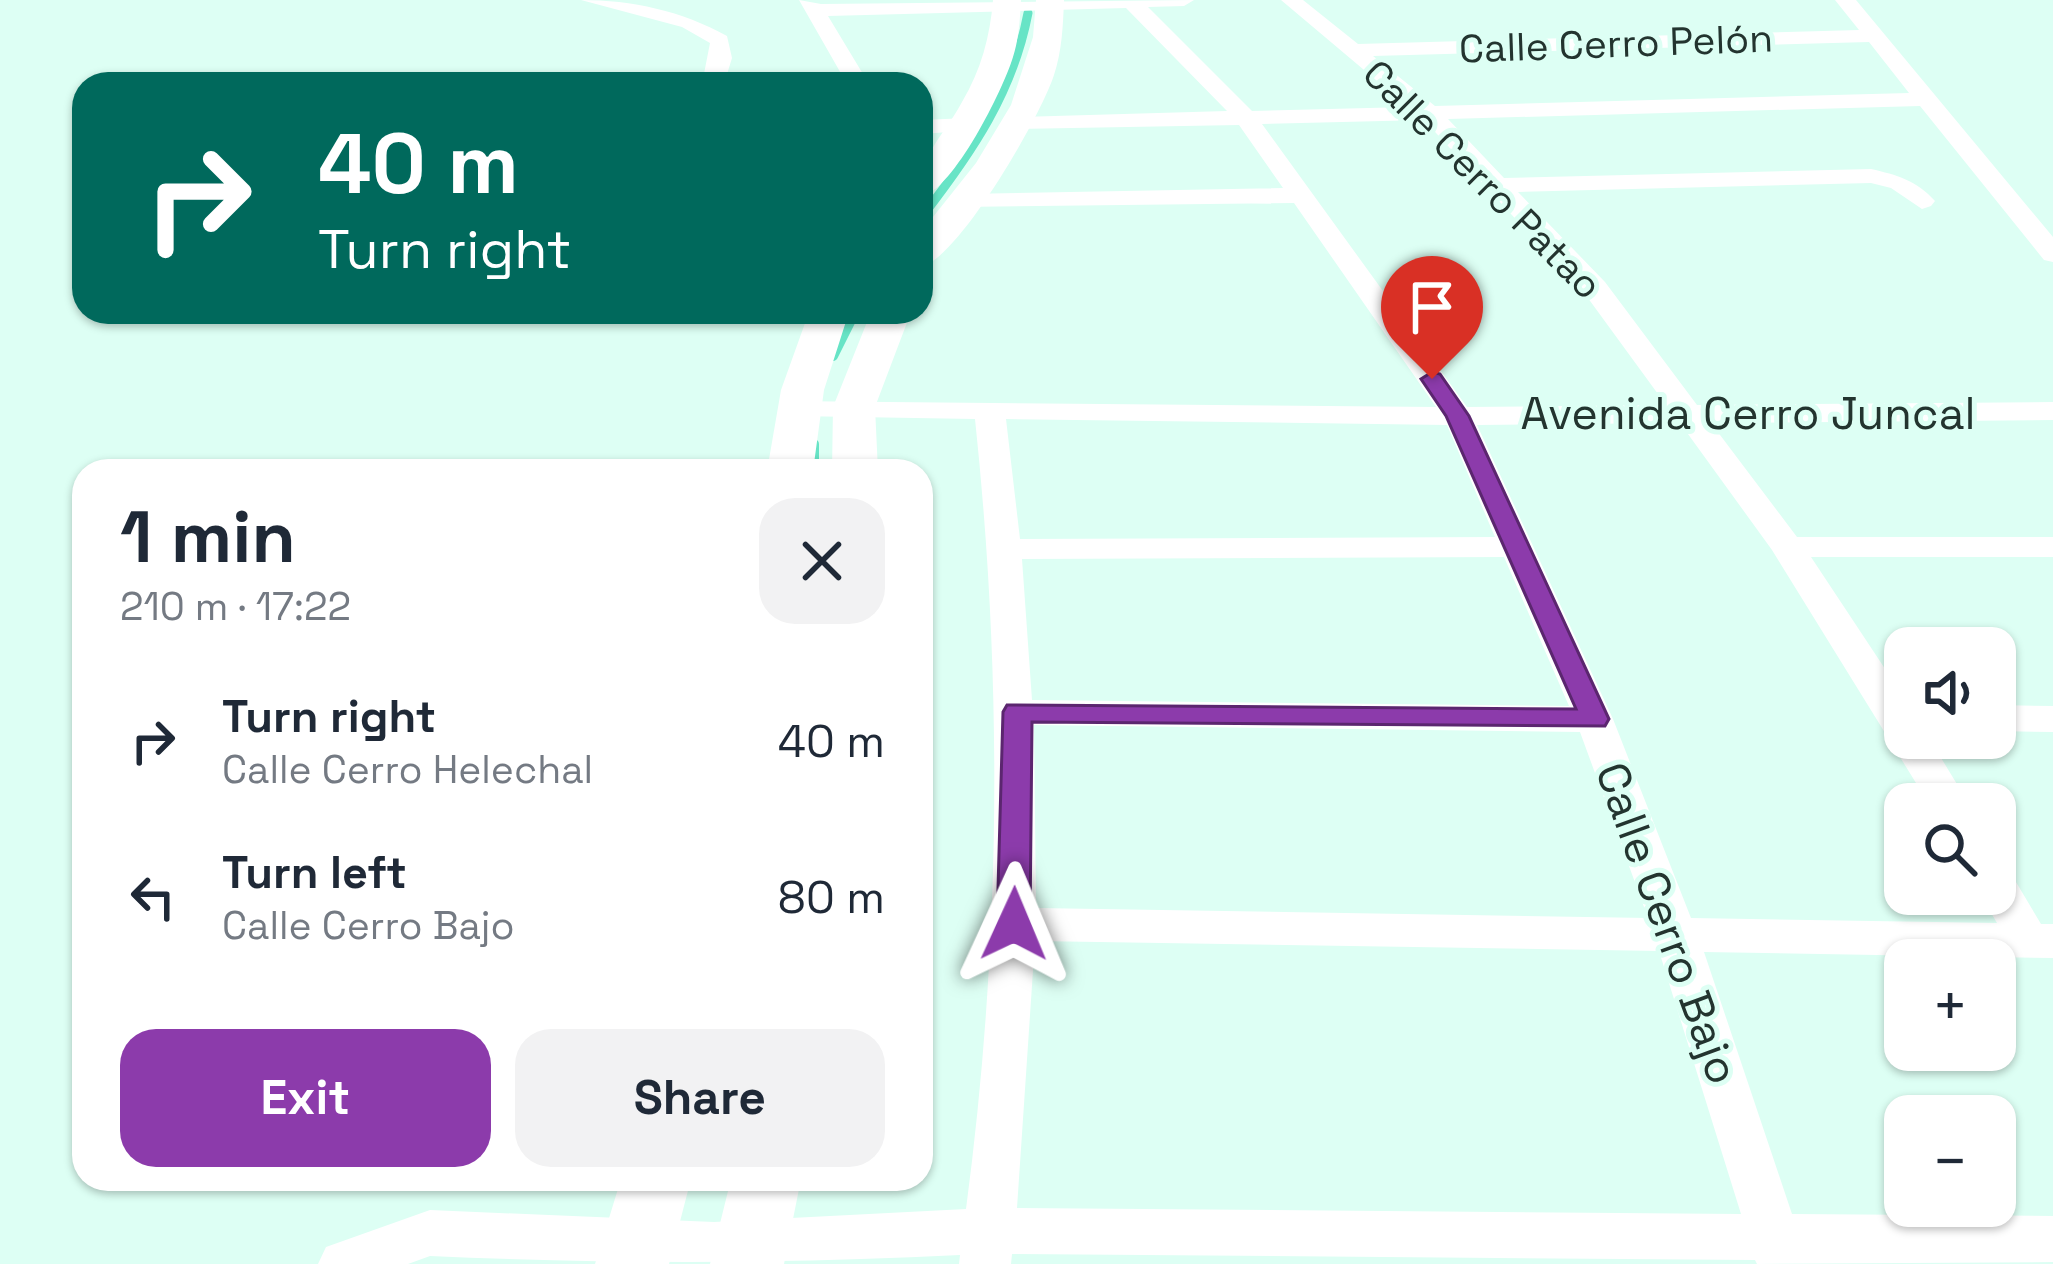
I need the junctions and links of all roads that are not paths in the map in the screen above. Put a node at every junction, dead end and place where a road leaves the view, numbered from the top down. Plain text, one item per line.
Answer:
1 (591, 0) edge
2 (1184, 0) edge
3 (1291, 0) edge
4 (1845, 0) edge
5 (1007, 2) edge
6 (1051, 2) edge
7 (1131, 2) edge
8 (812, 5) edge
9 (1876, 37) junction
10 (1356, 50) junction
11 (717, 72) edge
12 (851, 72) edge
13 (1930, 99) junction
14 (1430, 112) junction
15 (1246, 118) junction
16 (1020, 124) junction
17 (968, 125) junction
18 (933, 126) edge
19 (933, 172) edge
20 (1501, 185) junction
21 (1303, 195) junction
22 (1922, 201) dead end
23 (964, 202) junction
24 (933, 241) edge
25 (2053, 254) edge
26 (824, 324) edge
27 (886, 324) edge
28 (795, 407) junction
29 (854, 407) junction
30 (989, 408) junction
31 (2053, 411) edge
32 (1686, 413) junction
33 (1458, 416) junction
34 (791, 459) edge
35 (855, 459) edge
36 (1517, 547) junction
37 (1786, 547) junction
38 (2053, 547) edge
39 (1009, 549) junction
40 (1884, 695) edge
41 (1017, 712) junction
42 (2016, 718) edge
43 (1594, 719) junction
44 (2053, 719) edge
45 (2016, 909) edge
46 (1014, 924) junction
47 (1677, 938) junction
48 (2041, 941) edge
49 (642, 1228) edge
50 (755, 1229) edge
51 (2053, 1239) edge
52 (987, 1248) edge
53 (1779, 1252) edge
54 (344, 1264) edge

1 - 11 street
2 - 7 street
3 - 10 street, Calle Cerro Patao
4 - 9 street
5 - 6 street
5 - 8 street
5 - 17 street
6 - 7 street
6 - 16 street
7 - 15 street, Calle Cerro Bajo
8 - 12 street
9 - 10 street, Calle Cerro Pelón
9 - 13 street
10 - 14 street, Calle Cerro Patao
13 - 14 street
13 - 25 street
14 - 15 street
14 - 20 street, Calle Cerro Patao
15 - 16 street
15 - 21 street, Calle Cerro Bajo
16 - 23 street
17 - 18 street
17 - 19 street
20 - 22 street
20 - 32 street, Calle Cerro Patao
21 - 23 street
21 - 33 street, Calle Cerro Bajo
23 - 24 street
26 - 28 street
27 - 29 street
28 - 29 street, Avenida Cerro Juncal
28 - 34 street
29 - 30 street, Avenida Cerro Juncal
29 - 35 street
30 - 33 street, Avenida Cerro Juncal
30 - 39 street
31 - 32 street, Avenida Cerro Juncal
32 - 33 street, Avenida Cerro Juncal
32 - 37 street, Calle Cerro Patao
33 - 36 street, Calle Cerro Bajo
36 - 39 street
36 - 43 street, Calle Cerro Bajo
37 - 38 street
37 - 40 street, Calle Cerro Patao
39 - 41 street
41 - 43 street
41 - 46 street
42 - 44 street
43 - 47 street, Calle Cerro Bajo
45 - 48 street
46 - 47 street
46 - 52 street
47 - 48 street
47 - 53 street, Calle Cerro Bajo
49 - 50 street
49 - 54 street
50 - 52 street
51 - 53 street
52 - 53 street

